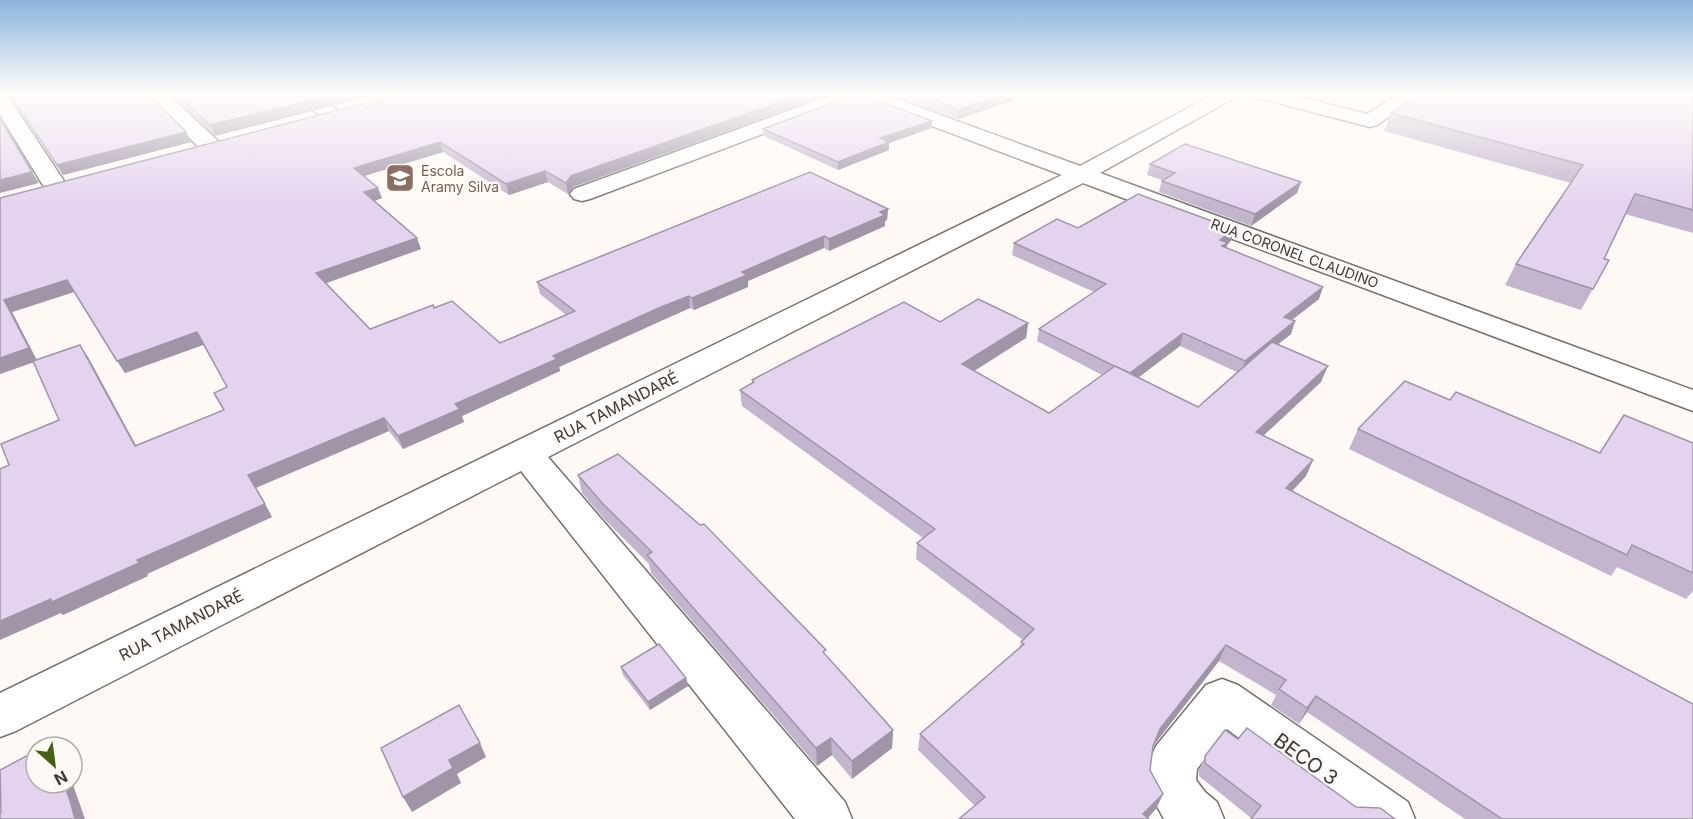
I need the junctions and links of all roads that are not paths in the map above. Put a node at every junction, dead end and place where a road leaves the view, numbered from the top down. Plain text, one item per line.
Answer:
1 (21, 131) edge
2 (195, 131) edge
3 (751, 131) edge
4 (966, 131) edge
5 (1160, 131) edge
6 (232, 140) edge
7 (210, 146) junction
8 (188, 152) edge
9 (1082, 174) junction
10 (78, 181) edge
11 (56, 187) junction
12 (34, 193) edge
13 (582, 194) dead end
14 (1693, 401) edge
15 (525, 453) junction
16 (0, 716) edge
17 (827, 819) edge
18 (1199, 819) edge
19 (1390, 819) edge

1 - 11 street
2 - 7 street
3 - 13 street
4 - 9 street, RUA CORONEL CLAUDINO
5 - 9 street, RUA TAMANDARÉ
6 - 7 street
7 - 8 street
9 - 14 street, RUA CORONEL CLAUDINO
9 - 15 street, RUA TAMANDARÉ
10 - 11 street
11 - 12 street
15 - 16 street, RUA TAMANDARÉ
15 - 17 street
18 - 19 street, BECO 3

